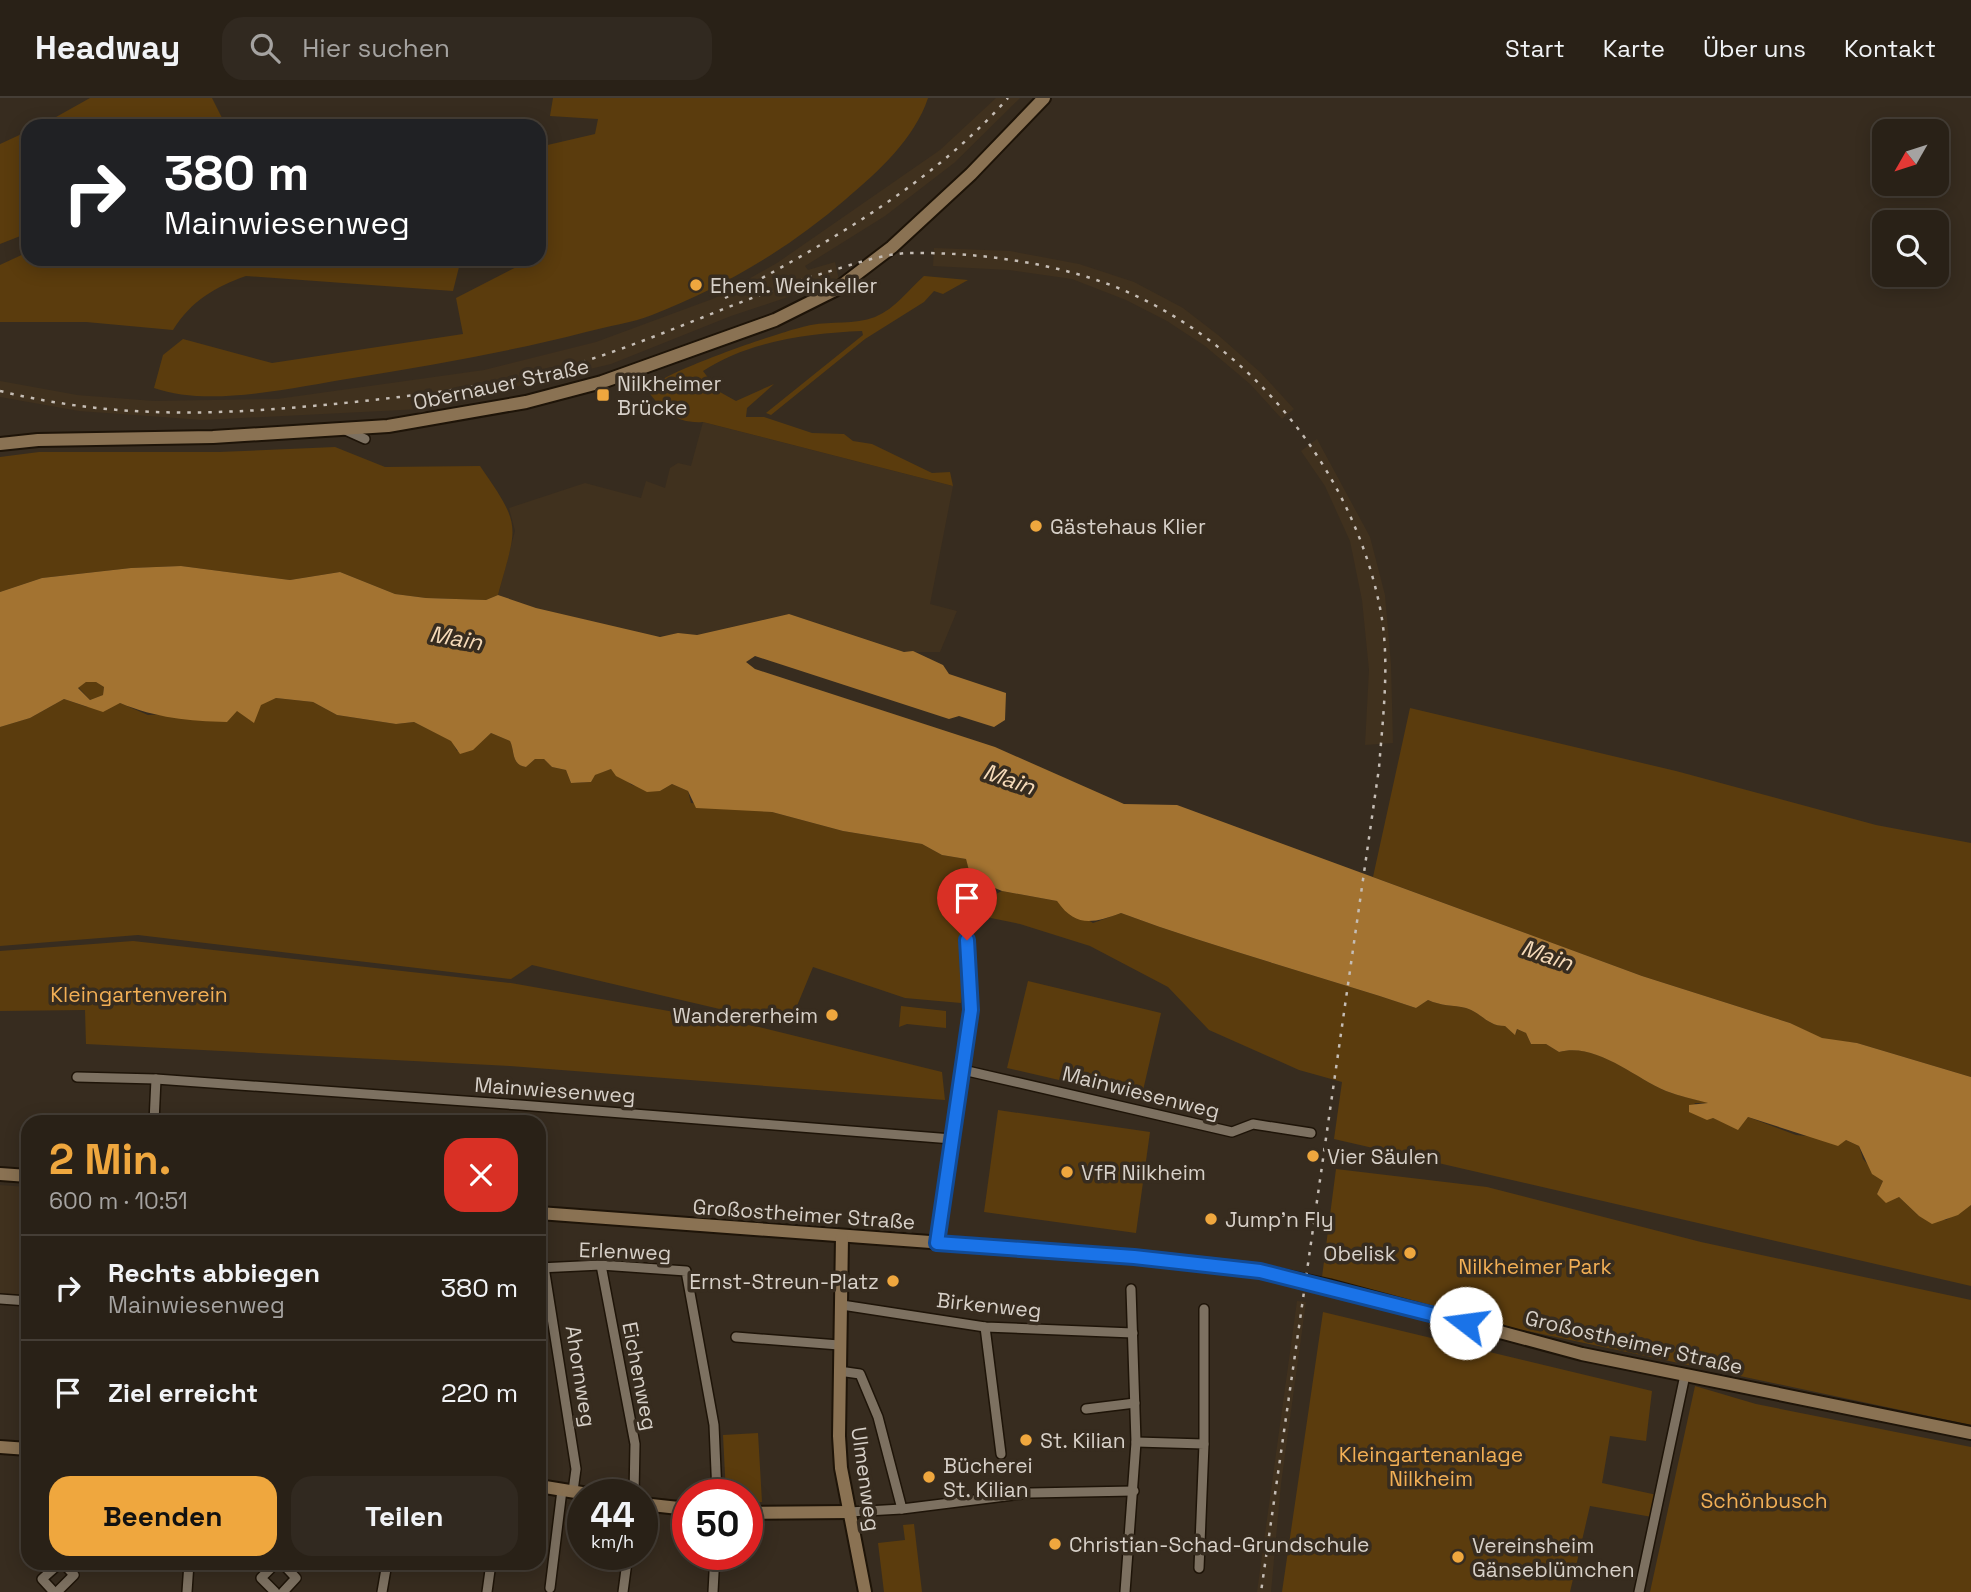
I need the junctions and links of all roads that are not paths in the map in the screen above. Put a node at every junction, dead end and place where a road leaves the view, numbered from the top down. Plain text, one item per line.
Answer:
1 (1040, 103) edge
2 (343, 429) junction
3 (365, 439) dead end
4 (0, 444) edge
5 (967, 940) dead end
6 (963, 1070) junction
7 (77, 1077) dead end
8 (156, 1079) junction
9 (154, 1115) edge
10 (1311, 1133) dead end
11 (952, 1139) junction
12 (0, 1174) edge
13 (21, 1176) edge
14 (546, 1214) edge
15 (842, 1237) junction
16 (937, 1243) junction
17 (601, 1265) junction
18 (546, 1268) edge
19 (1131, 1289) dead end
20 (546, 1297) edge
21 (0, 1299) edge
22 (21, 1300) edge
23 (842, 1305) junction
24 (1204, 1309) dead end
25 (985, 1327) junction
26 (1133, 1333) junction
27 (736, 1337) dead end
28 (839, 1345) junction
29 (839, 1371) junction
30 (1685, 1375) junction
31 (1135, 1404) junction
32 (1086, 1409) dead end
33 (1971, 1433) edge
34 (1136, 1442) junction
35 (1204, 1444) junction
36 (0, 1447) edge
37 (21, 1448) edge
38 (1001, 1454) dead end
39 (572, 1479) edge
40 (634, 1479) edge
41 (716, 1479) edge
42 (546, 1487) edge
43 (567, 1491) edge
44 (1134, 1491) junction
45 (567, 1496) edge
46 (902, 1509) junction
47 (849, 1512) junction
48 (763, 1513) edge
49 (1199, 1568) dead end
50 (52, 1570) edge
51 (69, 1570) edge
52 (189, 1570) edge
53 (269, 1570) edge
54 (289, 1570) edge
55 (386, 1570) edge
56 (490, 1570) edge
57 (626, 1570) edge
58 (714, 1570) edge
59 (550, 1588) dead end
60 (487, 1591) edge
61 (55, 1592) edge
62 (187, 1592) edge
63 (275, 1592) edge
64 (283, 1592) edge
65 (382, 1592) edge
66 (623, 1592) edge
67 (713, 1592) edge
68 (865, 1592) edge
69 (1125, 1592) edge
70 (1639, 1592) edge

1 - 2 main road, Obernauer Straße
2 - 3 street, Obernauer Straße
2 - 4 main road, Obernauer Straße
5 - 6 street
6 - 10 street, Mainwiesenweg
6 - 11 street
7 - 8 street, Mainwiesenweg
8 - 9 street
8 - 11 street, Mainwiesenweg
11 - 16 street
12 - 13 main road
14 - 15 main road, Großostheimer Straße
15 - 16 main road, Großostheimer Straße
15 - 23 main road, Ulmenweg
16 - 30 main road, Großostheimer Straße
17 - 18 street, Erlenweg
17 - 40 street, Eichenweg
17 - 41 street, Erlenweg
19 - 26 street
20 - 39 street, Ahornweg
21 - 22 street
23 - 25 street, Birkenweg
23 - 28 main road, Ulmenweg
24 - 35 street
25 - 26 street, Birkenweg
25 - 38 street
26 - 31 street
27 - 28 street
28 - 29 main road, Ulmenweg
29 - 46 street, Ulmenweg
29 - 47 main road, Ulmenweg
30 - 33 main road, Großostheimer Straße
30 - 70 street
31 - 32 street
31 - 34 street
34 - 35 street
34 - 44 street
35 - 49 street
36 - 37 main road
42 - 43 main road
44 - 46 street
44 - 69 street
45 - 59 street, Ahornweg
46 - 47 street
47 - 48 main road
47 - 68 main road, Ulmenweg
50 - 61 street
51 - 61 street
52 - 62 street
53 - 63 street
54 - 64 street
55 - 65 street
56 - 60 street
57 - 66 street
58 - 67 street

